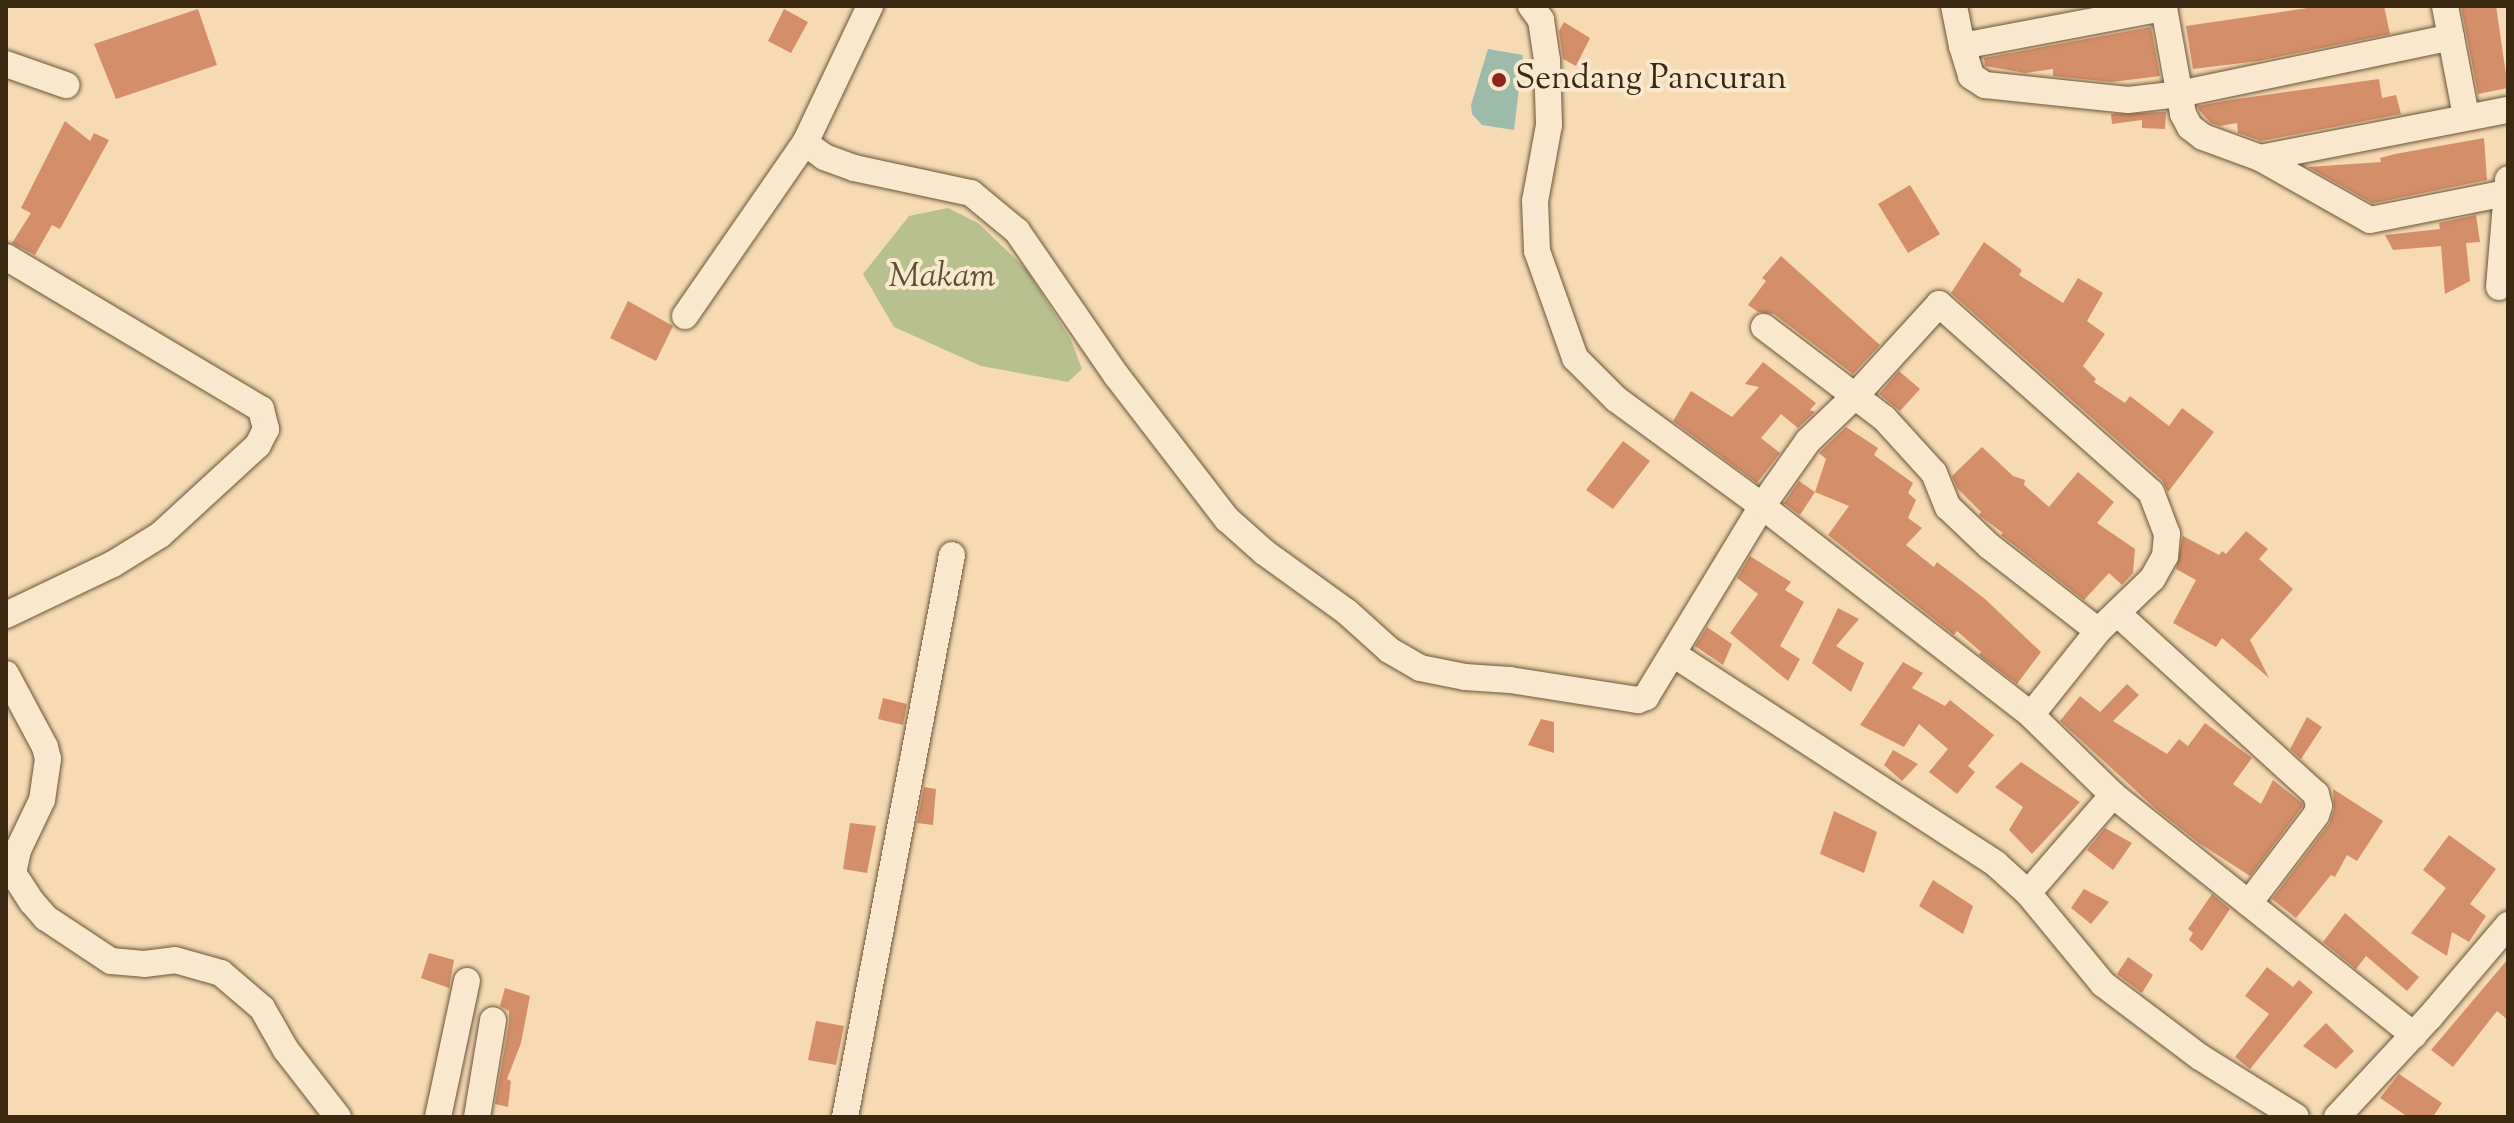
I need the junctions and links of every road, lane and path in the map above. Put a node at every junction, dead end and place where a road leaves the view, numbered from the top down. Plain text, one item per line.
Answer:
1 (870, 6) edge
2 (1531, 6) edge
3 (1954, 6) edge
4 (2445, 6) edge
5 (2168, 7) edge
6 (2451, 37) junction
7 (1962, 46) junction
8 (6, 64) edge
9 (66, 85) dead end
10 (2179, 94) junction
11 (2508, 110) edge
12 (2466, 116) junction
13 (805, 143) junction
14 (2260, 158) junction
15 (2507, 184) edge
16 (6, 257) edge
17 (2499, 287) dead end
18 (685, 316) dead end
19 (1764, 327) dead end
20 (1856, 395) junction
21 (1762, 506) junction
22 (952, 555) dead end
23 (6, 615) edge
24 (2107, 622) junction
25 (1673, 654) junction
26 (6, 674) edge
27 (2031, 715) junction
28 (2113, 795) junction
29 (2028, 893) junction
30 (2249, 903) junction
31 (2504, 940) edge
32 (467, 981) dead end
33 (493, 1020) dead end
34 (2414, 1035) junction
35 (338, 1117) edge
36 (438, 1117) edge
37 (477, 1117) edge
38 (845, 1117) edge
39 (2296, 1117) edge
40 (2337, 1117) edge

1 - 13 street
2 - 21 street
3 - 7 street
4 - 6 street
5 - 7 street
5 - 10 street
6 - 10 street
6 - 12 street
7 - 10 street
8 - 9 street
10 - 14 street
11 - 12 street
12 - 14 street
13 - 18 street
13 - 25 street
14 - 15 street
15 - 17 street
16 - 23 street
19 - 20 street
20 - 21 street
20 - 24 street
20 - 24 street
21 - 25 street
21 - 27 street
22 - 38 street
24 - 27 street
24 - 30 street
25 - 29 street
26 - 35 street
27 - 28 street
28 - 29 street
28 - 30 street
29 - 39 street
30 - 34 street
31 - 34 street
32 - 36 street
33 - 37 street
34 - 40 street

